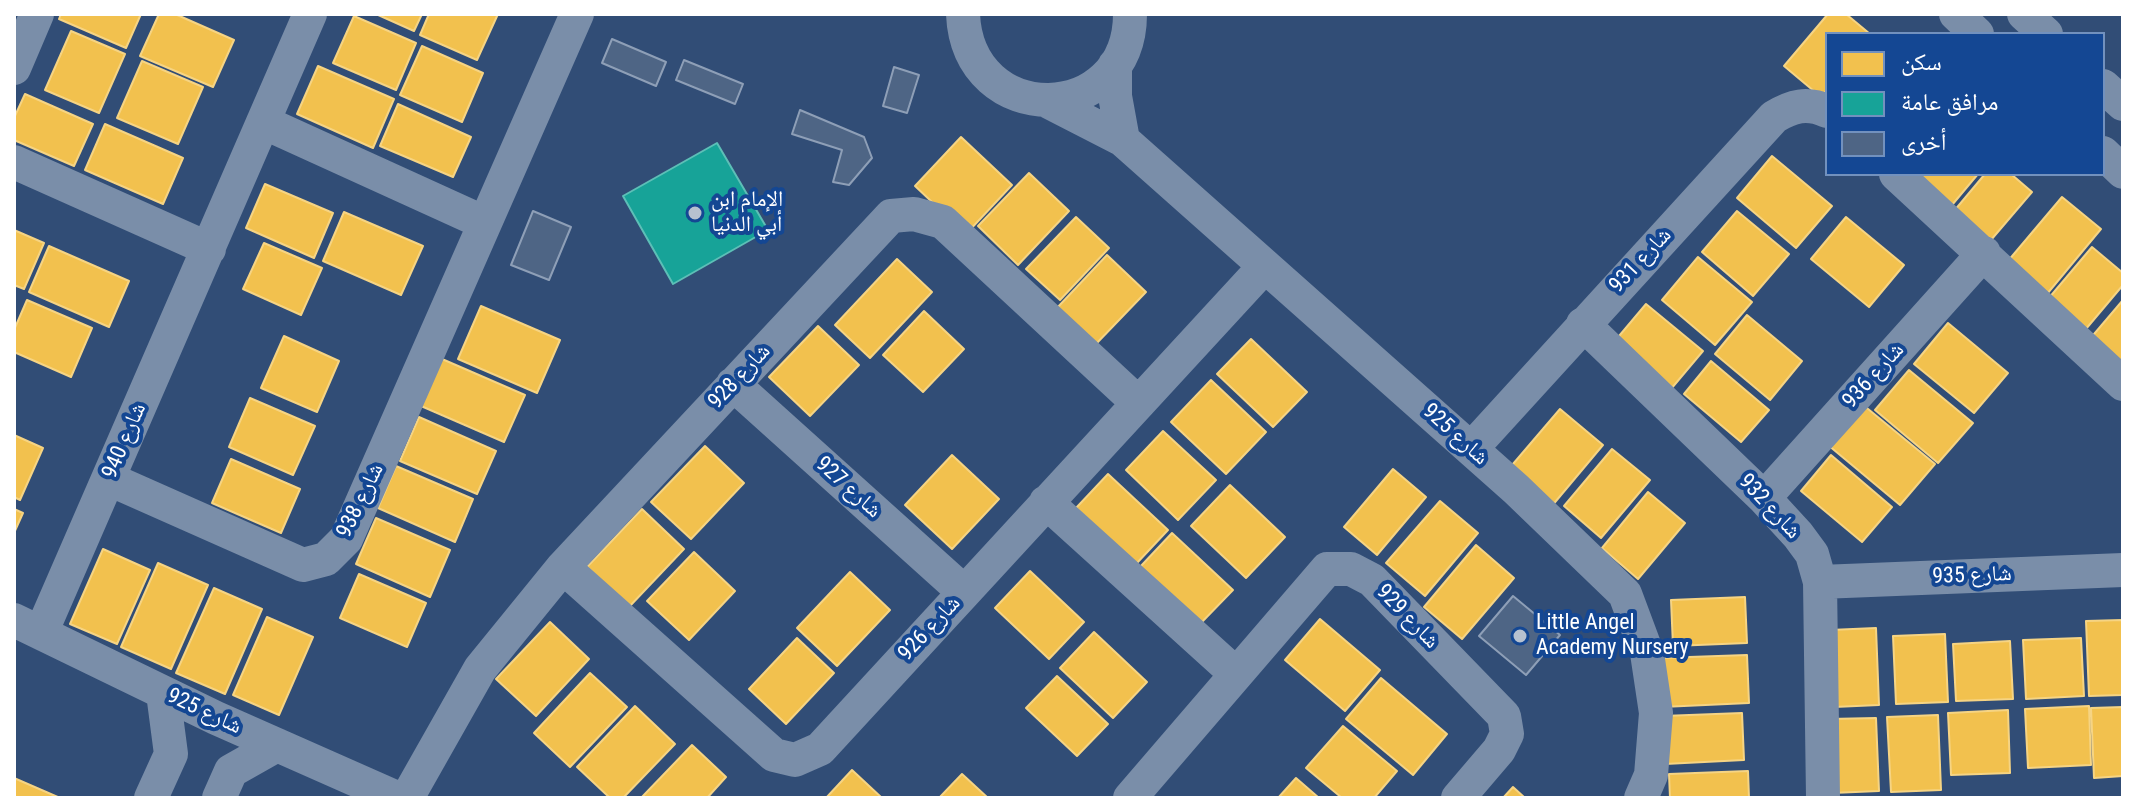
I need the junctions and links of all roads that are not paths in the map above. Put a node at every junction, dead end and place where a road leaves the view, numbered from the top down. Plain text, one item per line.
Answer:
1 (310, 14) edge
2 (577, 14) edge
3 (963, 14) edge
4 (1956, 14) edge
5 (2024, 14) edge
6 (28, 18) edge
7 (1132, 19) edge
8 (1975, 32) edge
9 (2044, 32) edge
10 (1115, 65) junction
11 (14, 68) edge
12 (2105, 88) edge
13 (1047, 101) junction
14 (2123, 104) edge
15 (1825, 111) edge
16 (263, 122) junction
17 (1123, 140) junction
18 (2105, 155) edge
19 (14, 162) edge
20 (2123, 172) edge
21 (1898, 176) edge
22 (485, 223) junction
23 (209, 249) junction
24 (1984, 253) junction
25 (1265, 266) junction
26 (1583, 324) junction
27 (733, 384) junction
28 (2123, 384) edge
29 (1137, 402) junction
30 (1471, 449) junction
31 (109, 479) junction
32 (1764, 498) junction
33 (1046, 502) junction
34 (563, 567) junction
35 (2123, 570) edge
36 (1820, 582) junction
37 (964, 592) junction
38 (28, 627) edge
39 (1236, 674) junction
40 (163, 693) junction
41 (216, 718) junction
42 (277, 745) junction
43 (171, 754) junction
44 (225, 784) edge
45 (151, 798) edge
46 (397, 798) edge
47 (407, 798) edge
48 (1130, 798) edge
49 (1458, 798) edge
50 (1641, 798) edge
51 (1823, 798) edge

1 - 16 street, شارع 940
2 - 22 street, شارع 938
3 - 13 street
4 - 8 street
5 - 9 street
6 - 11 street
7 - 10 street
10 - 13 street
10 - 17 street
12 - 14 street
13 - 17 street, شارع 925
15 - 26 street, شارع 931
16 - 22 street
16 - 23 street, شارع 940
17 - 25 street, شارع 925
18 - 20 street
19 - 23 street
21 - 24 street
22 - 31 street, شارع 938
23 - 31 street, شارع 940
24 - 28 street
24 - 32 street, شارع 936
25 - 29 street, شارع 926
25 - 30 street, شارع 925
26 - 30 street, شارع 931
26 - 32 street, شارع 932
27 - 29 street, شارع 928
27 - 34 street, شارع 928
27 - 37 street, شارع 927
29 - 33 street, شارع 926
30 - 50 street, شارع 925
31 - 38 street, شارع 940
32 - 36 street, شارع 932
33 - 37 street, شارع 926
33 - 39 street
34 - 37 street, شارع 926
34 - 47 street, شارع 928
35 - 36 street, شارع 935
36 - 51 street, شارع 932
38 - 40 street, شارع 925
39 - 48 street, شارع 929
39 - 49 street, شارع 929
40 - 41 street, شارع 925
40 - 43 street
41 - 42 street, شارع 925
41 - 43 street
41 - 44 street
42 - 44 street
42 - 46 street, شارع 925
43 - 45 street

